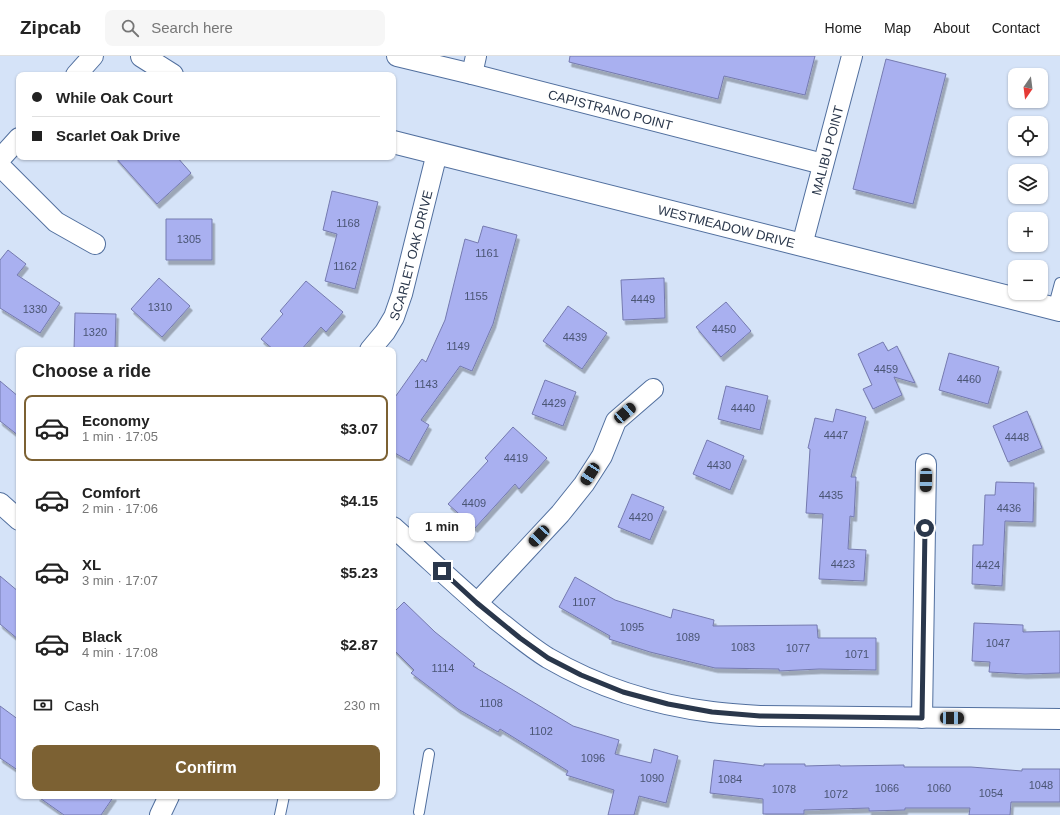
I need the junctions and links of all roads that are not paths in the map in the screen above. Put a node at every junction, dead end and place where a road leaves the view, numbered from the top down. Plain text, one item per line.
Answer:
1 (93, 56) edge
2 (142, 56) edge
3 (397, 56) edge
4 (852, 56) edge
5 (474, 65) edge
6 (79, 72) edge
7 (167, 72) edge
8 (16, 141) edge
9 (396, 143) edge
10 (437, 153) junction
11 (0, 159) edge
12 (823, 164) junction
13 (0, 166) edge
14 (95, 244) dead end
15 (802, 245) junction
16 (1060, 283) edge
17 (1057, 310) edge
18 (372, 347) edge
19 (653, 389) dead end
20 (926, 464) dead end
21 (0, 503) edge
22 (16, 517) edge
23 (396, 532) edge
24 (477, 603) junction
25 (922, 718) junction
26 (1060, 719) edge
27 (429, 754) dead end
28 (168, 799) edge
29 (283, 799) edge
30 (419, 812) dead end
31 (160, 815) edge
32 (280, 815) edge

1 - 6 street
2 - 7 street
3 - 5 street, CAPISTRANO POINT
4 - 12 street, MALIBU POINT
5 - 12 street, CAPISTRANO POINT
8 - 11 street
9 - 10 street, WESTMEADOW DRIVE
10 - 15 street, WESTMEADOW DRIVE
10 - 18 street, SCARLET OAK DRIVE
12 - 15 street, MALIBU POINT
13 - 14 street
15 - 17 street, WESTMEADOW DRIVE
16 - 17 lane
19 - 24 street
20 - 25 street
21 - 22 street
23 - 24 street
24 - 25 street
25 - 26 street
27 - 30 lane
28 - 31 street
29 - 32 lane

